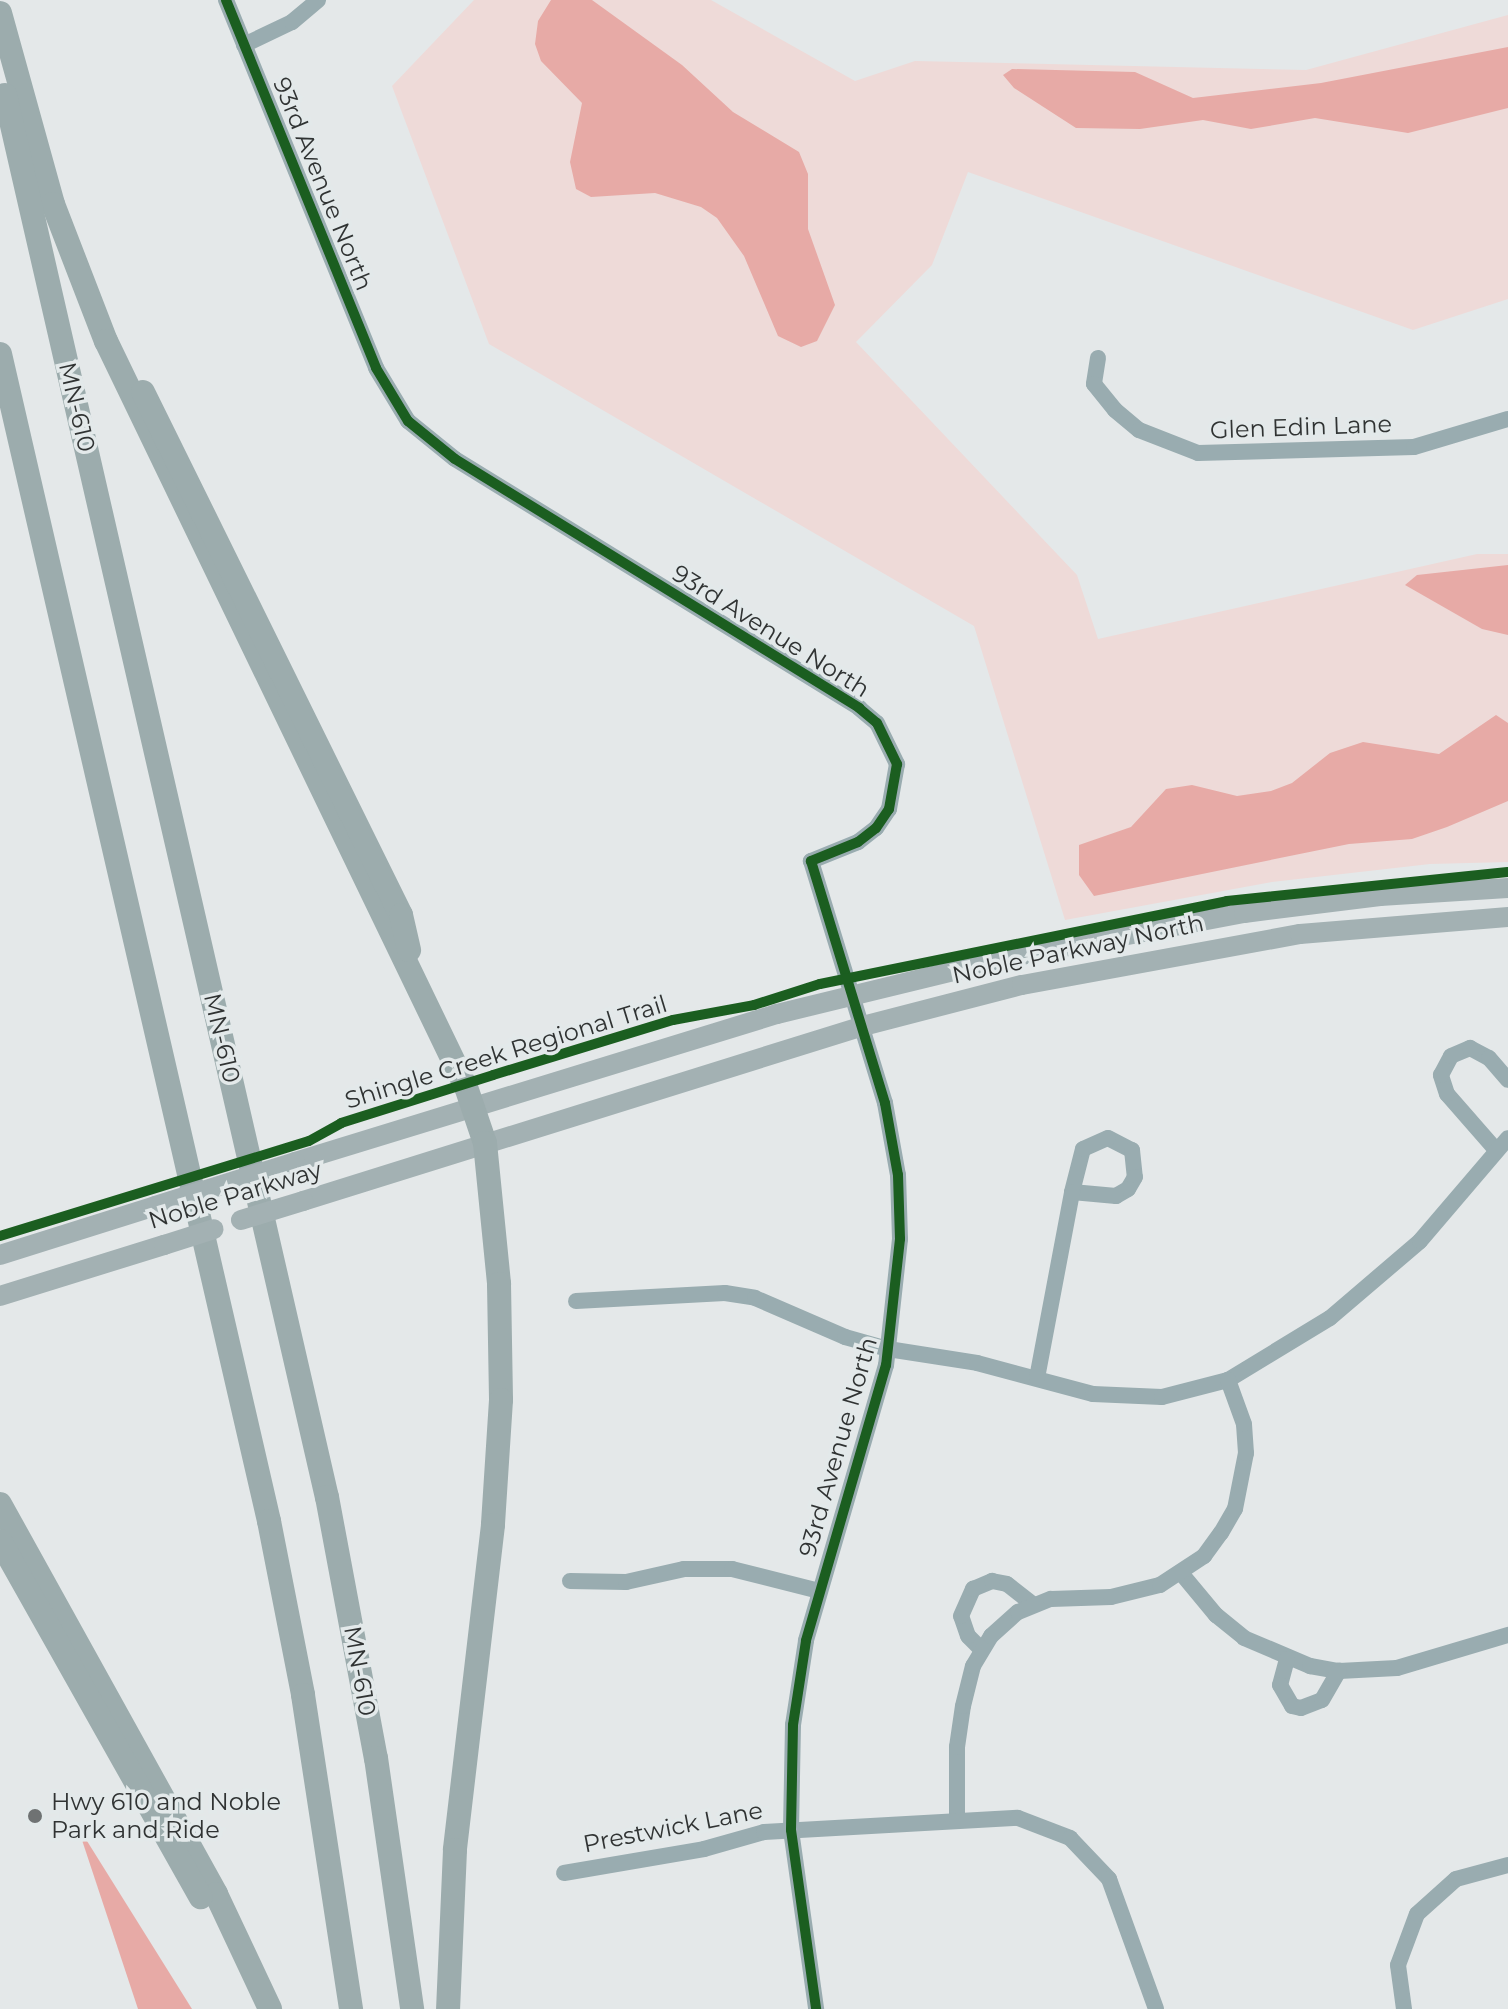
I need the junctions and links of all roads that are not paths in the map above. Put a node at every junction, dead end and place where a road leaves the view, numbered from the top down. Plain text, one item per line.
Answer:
1 (226, 0) edge
2 (318, 0) edge
3 (0, 13) edge
4 (244, 45) junction
5 (0, 74) edge
6 (0, 354) edge
7 (1098, 358) dead end
8 (1508, 419) edge
9 (1508, 888) edge
10 (1508, 917) edge
11 (854, 995) junction
12 (863, 1026) junction
13 (1508, 1080) edge
14 (474, 1106) junction
15 (485, 1143) junction
16 (1502, 1144) edge
17 (295, 1162) joint
18 (1072, 1192) dead end
19 (0, 1255) edge
20 (0, 1296) edge
21 (576, 1301) dead end
22 (888, 1349) junction
23 (1037, 1378) junction
24 (1228, 1380) junction
25 (0, 1504) edge
26 (0, 1541) edge
27 (1181, 1573) junction
28 (570, 1581) dead end
29 (819, 1591) junction
30 (1034, 1605) junction
31 (1508, 1635) edge
32 (981, 1649) junction
33 (1287, 1659) junction
34 (1339, 1671) junction
35 (957, 1818) junction
36 (791, 1830) junction
37 (1508, 1865) edge
38 (564, 1873) dead end
39 (266, 2000) edge
40 (351, 2009) edge
41 (412, 2009) edge
42 (448, 2009) edge
43 (816, 2009) edge
44 (1156, 2009) edge
45 (1404, 2009) edge

1 - 4 street, 93rd Avenue North
2 - 4 street
3 - 14 highway
4 - 11 street, 93rd Avenue North
5 - 41 highway, MN-610
6 - 40 highway
7 - 8 street, Glen Edin Lane
9 - 11 main road, Noble Parkway North
10 - 12 main road, Noble Parkway North
11 - 12 street, 93rd Avenue North
11 - 14 main road, Noble Parkway North
12 - 15 main road, Noble Parkway North
12 - 22 street, 93rd Avenue North
13 - 16 street
14 - 15 highway
14 - 17 main road, Noble Parkway North
15 - 20 main road, Noble Parkway, bridge
15 - 42 highway
16 - 24 street
17 - 19 main road, Noble Parkway, bridge
18 - 23 street
21 - 22 street
22 - 23 street
22 - 29 street, 93rd Avenue North
23 - 24 street
24 - 27 street
25 - 39 highway
26 - 39 highway
27 - 30 street
27 - 33 street
28 - 29 street
29 - 36 street, 93rd Avenue North
30 - 32 street
30 - 32 street
31 - 34 street
32 - 35 street
33 - 34 street
33 - 34 street
35 - 36 street, Prestwick Lane
35 - 44 street, Prestwick Lane
36 - 38 street, Prestwick Lane
36 - 43 street, 93rd Avenue North
37 - 45 street

